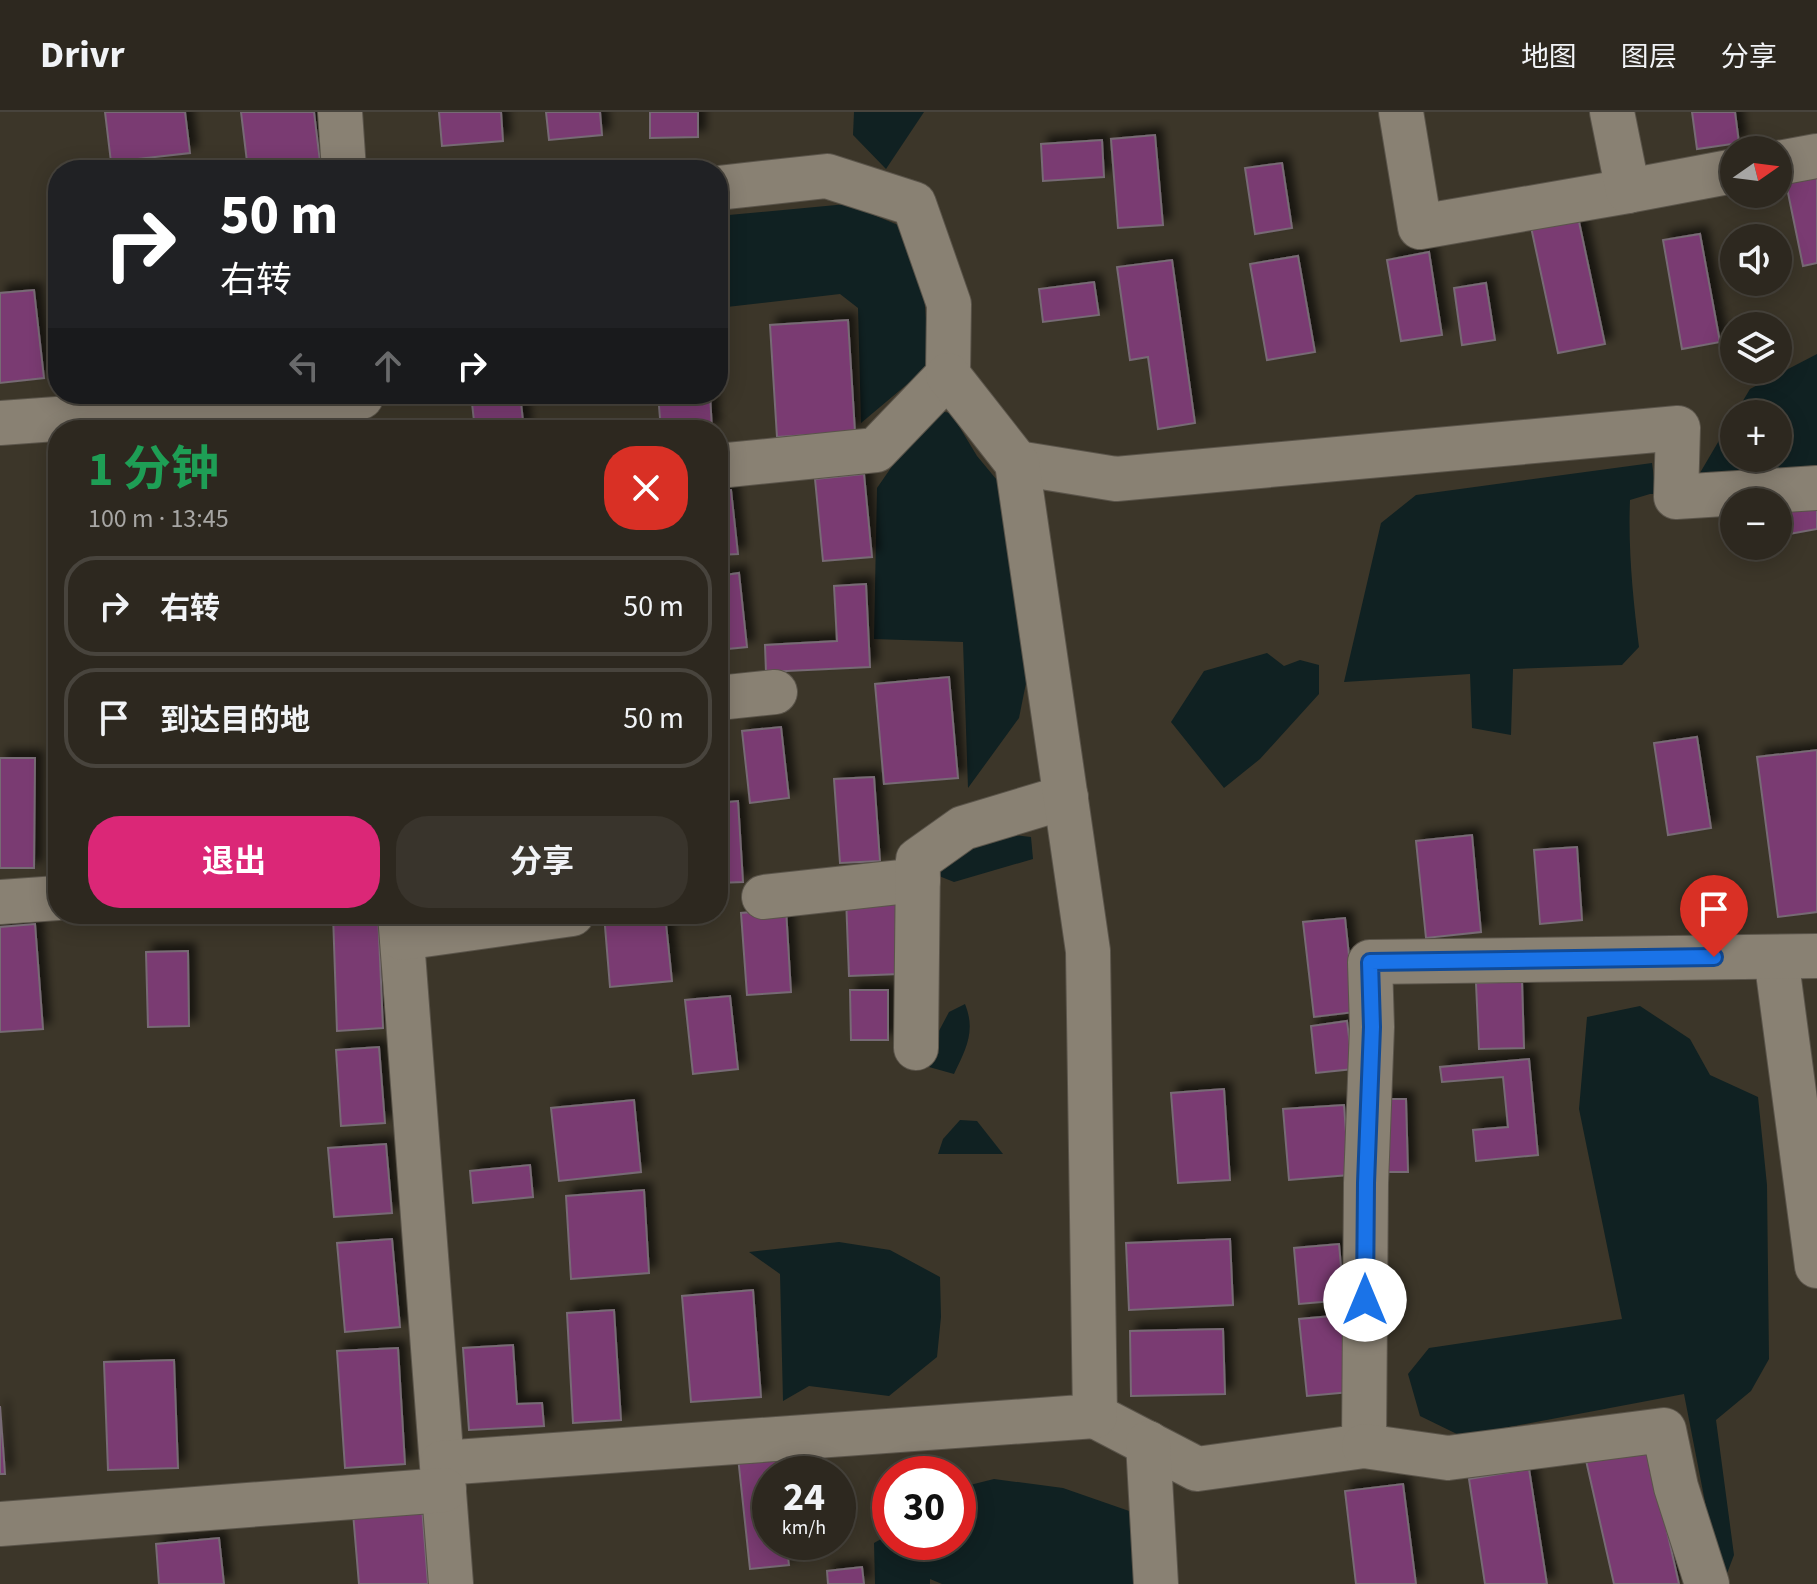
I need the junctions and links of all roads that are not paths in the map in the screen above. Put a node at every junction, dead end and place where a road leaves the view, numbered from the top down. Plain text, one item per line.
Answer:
1 (340, 112) edge
2 (1401, 112) edge
3 (1612, 112) edge
4 (1817, 156) edge
5 (343, 160) edge
6 (1792, 160) edge
7 (1720, 174) edge
8 (728, 187) edge
9 (1628, 191) junction
10 (948, 375) junction
11 (362, 407) edge
12 (68, 420) edge
13 (48, 421) edge
14 (0, 423) edge
15 (1017, 463) junction
16 (728, 465) edge
17 (1817, 488) edge
18 (775, 692) dead end
19 (728, 697) edge
20 (1066, 797) junction
21 (918, 880) junction
22 (764, 897) dead end
23 (48, 899) edge
24 (0, 902) edge
25 (430, 924) edge
26 (401, 926) edge
27 (1796, 956) edge
28 (916, 1048) dead end
29 (1817, 1266) edge
30 (1095, 1416) junction
31 (1148, 1443) junction
32 (1364, 1446) junction
33 (443, 1477) junction
34 (0, 1524) edge
35 (451, 1584) edge
36 (1156, 1584) edge
37 (1707, 1584) edge

1 - 5 street
2 - 9 street
3 - 9 street
4 - 6 street
7 - 9 street
8 - 10 street
10 - 15 street
10 - 16 street
11 - 12 street
13 - 14 street
15 - 17 street
15 - 20 street
18 - 19 street
20 - 21 street
20 - 30 street
21 - 22 street
21 - 28 street
23 - 24 street
25 - 26 street
26 - 33 street
27 - 29 street
27 - 32 street
30 - 31 street
30 - 33 street
31 - 32 street
31 - 36 street
32 - 37 street
33 - 34 street
33 - 35 street

